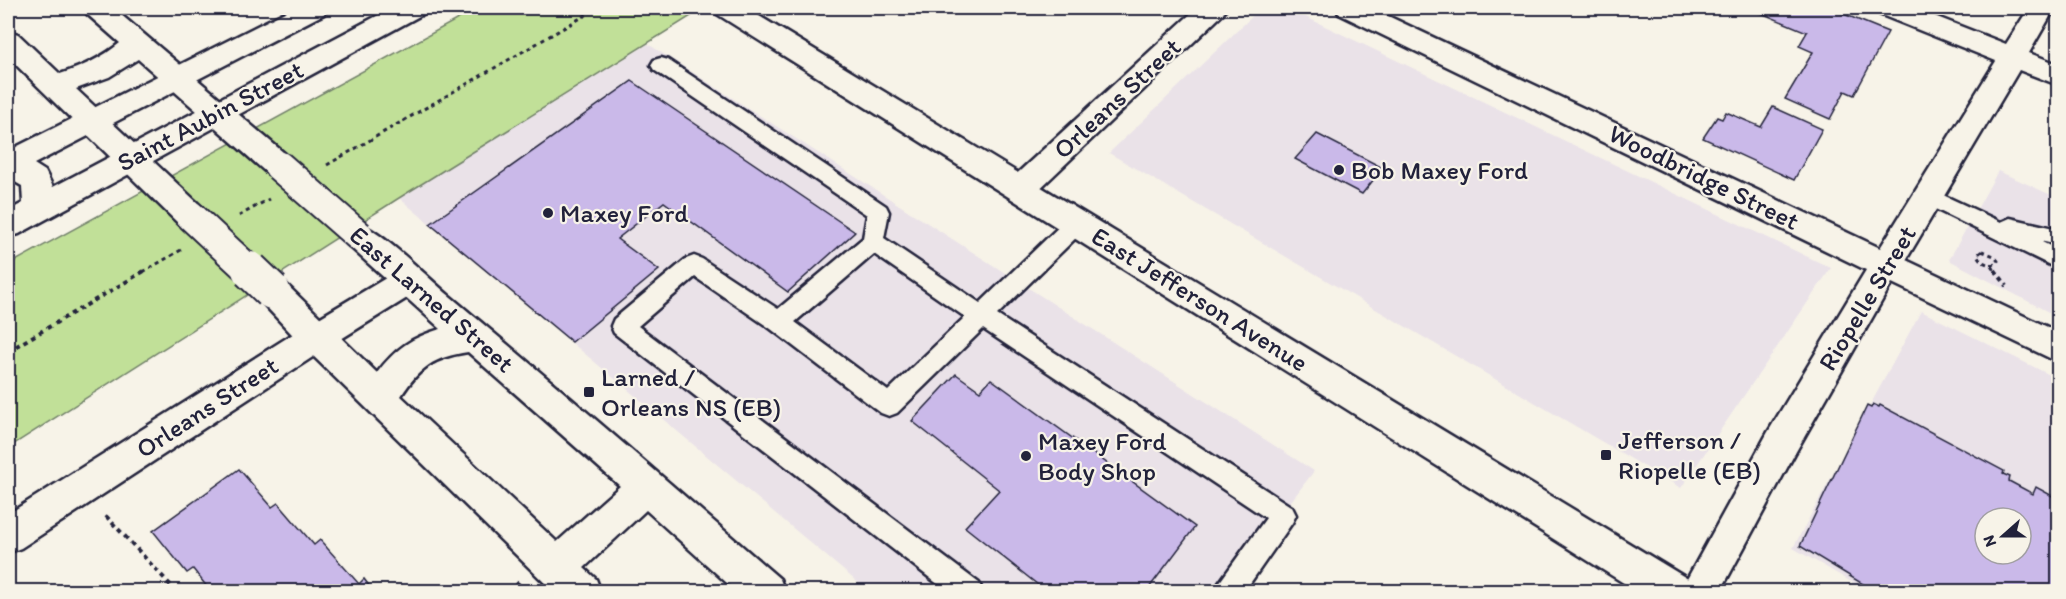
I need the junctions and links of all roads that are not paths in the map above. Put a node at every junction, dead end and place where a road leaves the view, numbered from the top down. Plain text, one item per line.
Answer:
1 (97, 8) edge
2 (314, 8) edge
3 (413, 8) edge
4 (727, 8) edge
5 (1213, 8) edge
6 (1349, 8) edge
7 (1889, 8) edge
8 (2042, 8) edge
9 (261, 35) junction
10 (8, 41) edge
11 (137, 42) junction
12 (2013, 57) junction
13 (661, 65) dead end
14 (292, 72) junction
15 (2058, 75) edge
16 (177, 79) junction
17 (54, 86) junction
18 (217, 113) junction
19 (92, 121) junction
20 (130, 159) junction
21 (8, 165) edge
22 (1020, 189) junction
23 (1930, 193) junction
24 (38, 209) junction
25 (1077, 223) junction
26 (8, 225) edge
27 (2058, 237) edge
28 (873, 242) junction
29 (2058, 260) edge
30 (1886, 264) junction
31 (408, 281) junction
32 (981, 316) junction
33 (779, 322) junction
34 (316, 337) junction
35 (473, 337) junction
36 (2058, 348) edge
37 (381, 398) junction
38 (647, 485) junction
39 (8, 535) edge
40 (569, 579) edge
41 (766, 591) edge
42 (970, 591) edge
43 (1228, 591) edge
44 (1674, 591) edge
45 (1699, 591) edge

1 - 11 street, East Larned Street
2 - 9 street, Saint Aubin Street
3 - 14 street, Saint Aubin Street
4 - 22 street, East Jefferson Avenue
5 - 22 street, Orleans Street
6 - 30 street, Woodbridge Street
7 - 12 street
8 - 12 street, Riopelle Street
9 - 14 street
9 - 16 street, Saint Aubin Street
10 - 17 street
11 - 16 street, East Larned Street
11 - 17 street
12 - 15 street
12 - 23 street, Riopelle Street
13 - 28 lane
14 - 18 street, Saint Aubin Street
16 - 18 street, East Larned Street
16 - 19 street, Saint Aubin Street
17 - 19 street
18 - 20 street, Saint Aubin Street
18 - 31 street, East Larned Street, bridge
19 - 20 street
19 - 21 street, Saint Aubin Street
20 - 24 street, Saint Aubin Street
20 - 34 street, bridge
21 - 24 street
22 - 25 street, East Jefferson Avenue
23 - 27 lane
23 - 29 lane
23 - 30 street, Riopelle Street
24 - 26 street, Saint Aubin Street
25 - 32 lane
25 - 44 street, East Jefferson Avenue
28 - 32 lane
28 - 33 lane
30 - 36 street, Woodbridge Street
30 - 45 street, Riopelle Street
31 - 34 street, Orleans Street
31 - 35 street, East Larned Street
32 - 33 lane
32 - 43 lane
33 - 42 lane
34 - 37 street
34 - 39 street, Orleans Street
35 - 37 street
35 - 38 street, East Larned Street
37 - 40 street
38 - 40 street
38 - 41 street, East Larned Street

